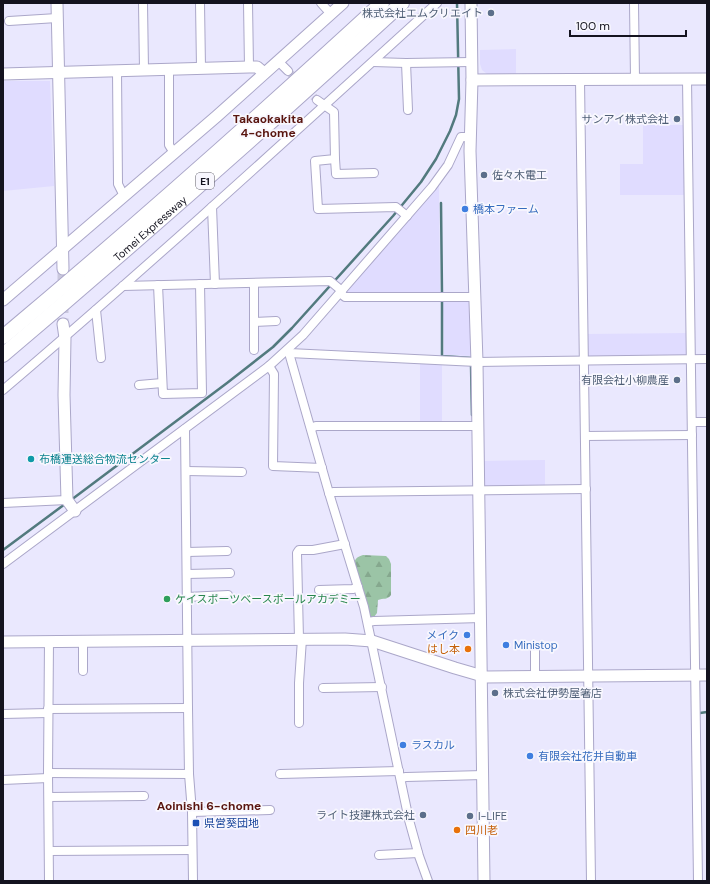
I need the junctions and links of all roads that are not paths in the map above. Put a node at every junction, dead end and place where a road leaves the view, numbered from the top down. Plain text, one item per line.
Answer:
1 (57, 3) edge
2 (143, 3) edge
3 (200, 3) edge
4 (248, 3) edge
5 (321, 3) edge
6 (343, 3) edge
7 (382, 3) edge
8 (402, 3) edge
9 (437, 3) edge
10 (471, 3) edge
11 (634, 3) edge
12 (331, 14) junction
13 (57, 18) junction
14 (9, 21) dead end
15 (278, 62) junction
16 (372, 62) junction
17 (465, 62) junction
18 (406, 63) junction
19 (249, 66) junction
20 (201, 68) junction
21 (168, 69) junction
22 (144, 70) junction
23 (117, 71) junction
24 (288, 71) tunnel mouth
25 (59, 72) junction
26 (264, 73) junction
27 (3, 74) edge
28 (687, 79) junction
29 (707, 79) edge
30 (472, 80) junction
31 (580, 80) junction
32 (635, 80) junction
33 (317, 100) tunnel mouth
34 (324, 106) junction
35 (408, 110) dead end
36 (471, 137) junction
37 (174, 153) junction
38 (335, 159) junction
39 (374, 173) dead end
40 (124, 196) junction
41 (212, 207) junction
42 (405, 215) junction
43 (62, 248) junction
44 (63, 269) tunnel mouth
45 (254, 283) junction
46 (200, 284) junction
47 (214, 284) junction
48 (158, 285) junction
49 (123, 286) junction
50 (340, 291) junction
51 (4, 297) edge
52 (475, 297) junction
53 (96, 310) junction
54 (276, 321) dead end
55 (254, 322) junction
56 (63, 324) tunnel mouth
57 (3, 337) edge
58 (65, 338) junction
59 (254, 350) dead end
60 (288, 352) junction
61 (3, 355) edge
62 (101, 358) dead end
63 (691, 359) junction
64 (707, 359) edge
65 (584, 360) junction
66 (477, 362) junction
67 (269, 366) junction
68 (162, 383) junction
69 (139, 385) dead end
70 (3, 390) edge
71 (692, 422) junction
72 (707, 422) edge
73 (478, 426) junction
74 (310, 428) junction
75 (185, 429) junction
76 (692, 435) junction
77 (585, 436) junction
78 (322, 468) junction
79 (186, 471) junction
80 (242, 472) dead end
81 (479, 490) junction
82 (586, 490) junction
83 (329, 493) junction
84 (67, 500) junction
85 (3, 503) edge
86 (75, 511) junction
87 (345, 544) junction
88 (227, 551) dead end
89 (187, 552) junction
90 (3, 564) edge
91 (230, 573) dead end
92 (187, 574) junction
93 (358, 587) junction
94 (319, 590) dead end
95 (228, 595) dead end
96 (187, 597) junction
97 (481, 618) junction
98 (368, 622) junction
99 (301, 639) junction
100 (187, 640) junction
101 (49, 641) junction
102 (83, 641) junction
103 (372, 641) junction
104 (3, 642) edge
105 (535, 647) dead end
106 (83, 671) dead end
107 (695, 675) junction
108 (707, 675) edge
109 (482, 676) junction
110 (535, 676) junction
111 (588, 676) junction
112 (382, 687) junction
113 (323, 688) dead end
114 (188, 708) junction
115 (48, 711) junction
116 (3, 714) edge
117 (299, 723) dead end
118 (189, 774) junction
119 (280, 774) dead end
120 (400, 774) junction
121 (483, 775) junction
122 (48, 776) junction
123 (3, 780) edge
124 (144, 796) dead end
125 (49, 797) junction
126 (270, 810) dead end
127 (192, 812) junction
128 (192, 850) junction
129 (49, 851) junction
130 (418, 853) junction
131 (379, 855) dead end
132 (49, 881) edge
133 (192, 881) edge
134 (428, 881) edge
135 (484, 881) edge
136 (591, 881) edge
137 (698, 881) edge

1 - 13 street
2 - 22 street
3 - 20 street
4 - 19 street
5 - 12 street
6 - 12 street
7 - 57 highway, Tomei Expressway / E1
8 - 61 highway, Tomei Expressway / E1
9 - 16 street
10 - 17 street
11 - 32 street
12 - 15 street
13 - 14 street
13 - 25 street
15 - 24 street
15 - 26 street
16 - 18 street
16 - 34 street
17 - 18 street
17 - 30 street
18 - 35 street
19 - 20 street
19 - 26 street
20 - 21 street
21 - 22 street
21 - 37 street
22 - 23 street
23 - 25 street
23 - 40 street
25 - 27 street
25 - 43 street
26 - 37 street
28 - 29 street
28 - 32 street
28 - 63 street
30 - 31 street
30 - 36 street
31 - 32 street
31 - 65 street
33 - 34 street
34 - 38 street
34 - 41 street
36 - 42 street
36 - 52 street
37 - 40 street
38 - 39 street
38 - 42 street
40 - 43 street
41 - 47 street
41 - 49 street
42 - 50 street
43 - 44 street
43 - 51 street
45 - 47 street
45 - 50 street
45 - 55 street
46 - 47 street
46 - 48 street
46 - 68 street
48 - 49 street
48 - 68 street
49 - 53 street
50 - 52 street
50 - 60 street
52 - 66 street
53 - 58 street
53 - 62 street
54 - 55 street
55 - 59 street
56 - 58 street
58 - 70 street
58 - 84 street
60 - 66 street
60 - 67 street
60 - 74 street
63 - 64 street
63 - 65 street
63 - 71 street
65 - 66 street
65 - 77 street
66 - 73 street
67 - 75 street
67 - 78 street
68 - 69 street
71 - 72 street
71 - 76 street
73 - 74 street
73 - 81 street
74 - 78 street
75 - 79 street
75 - 86 street
76 - 77 street
76 - 107 street
77 - 82 street
78 - 83 street
79 - 80 street
79 - 89 street
81 - 82 street
81 - 83 street
81 - 97 street
82 - 111 street
83 - 87 street
84 - 85 street
84 - 86 street
86 - 90 street
87 - 93 street
87 - 99 street
88 - 89 street
89 - 92 street
91 - 92 street
92 - 96 street
93 - 94 street
93 - 98 street
95 - 96 street
96 - 100 street
97 - 98 street
97 - 109 street
98 - 103 street
99 - 100 street
99 - 103 street
99 - 117 street
100 - 102 street
100 - 114 street
101 - 102 street
101 - 104 street
101 - 115 street
102 - 106 street
103 - 109 street
103 - 112 street
105 - 110 street
107 - 108 street
107 - 111 street
107 - 137 street
109 - 110 street
109 - 121 street
110 - 111 street
111 - 136 street
112 - 113 street
112 - 120 street
114 - 115 street
114 - 118 street
115 - 116 street
115 - 122 street
118 - 122 street
118 - 127 street
119 - 120 street
120 - 121 street
120 - 130 street
121 - 135 street
122 - 123 street
122 - 125 street
124 - 125 street
125 - 129 street
126 - 127 street
127 - 128 street
128 - 129 street
128 - 133 street
129 - 132 street
130 - 131 street
130 - 134 street

